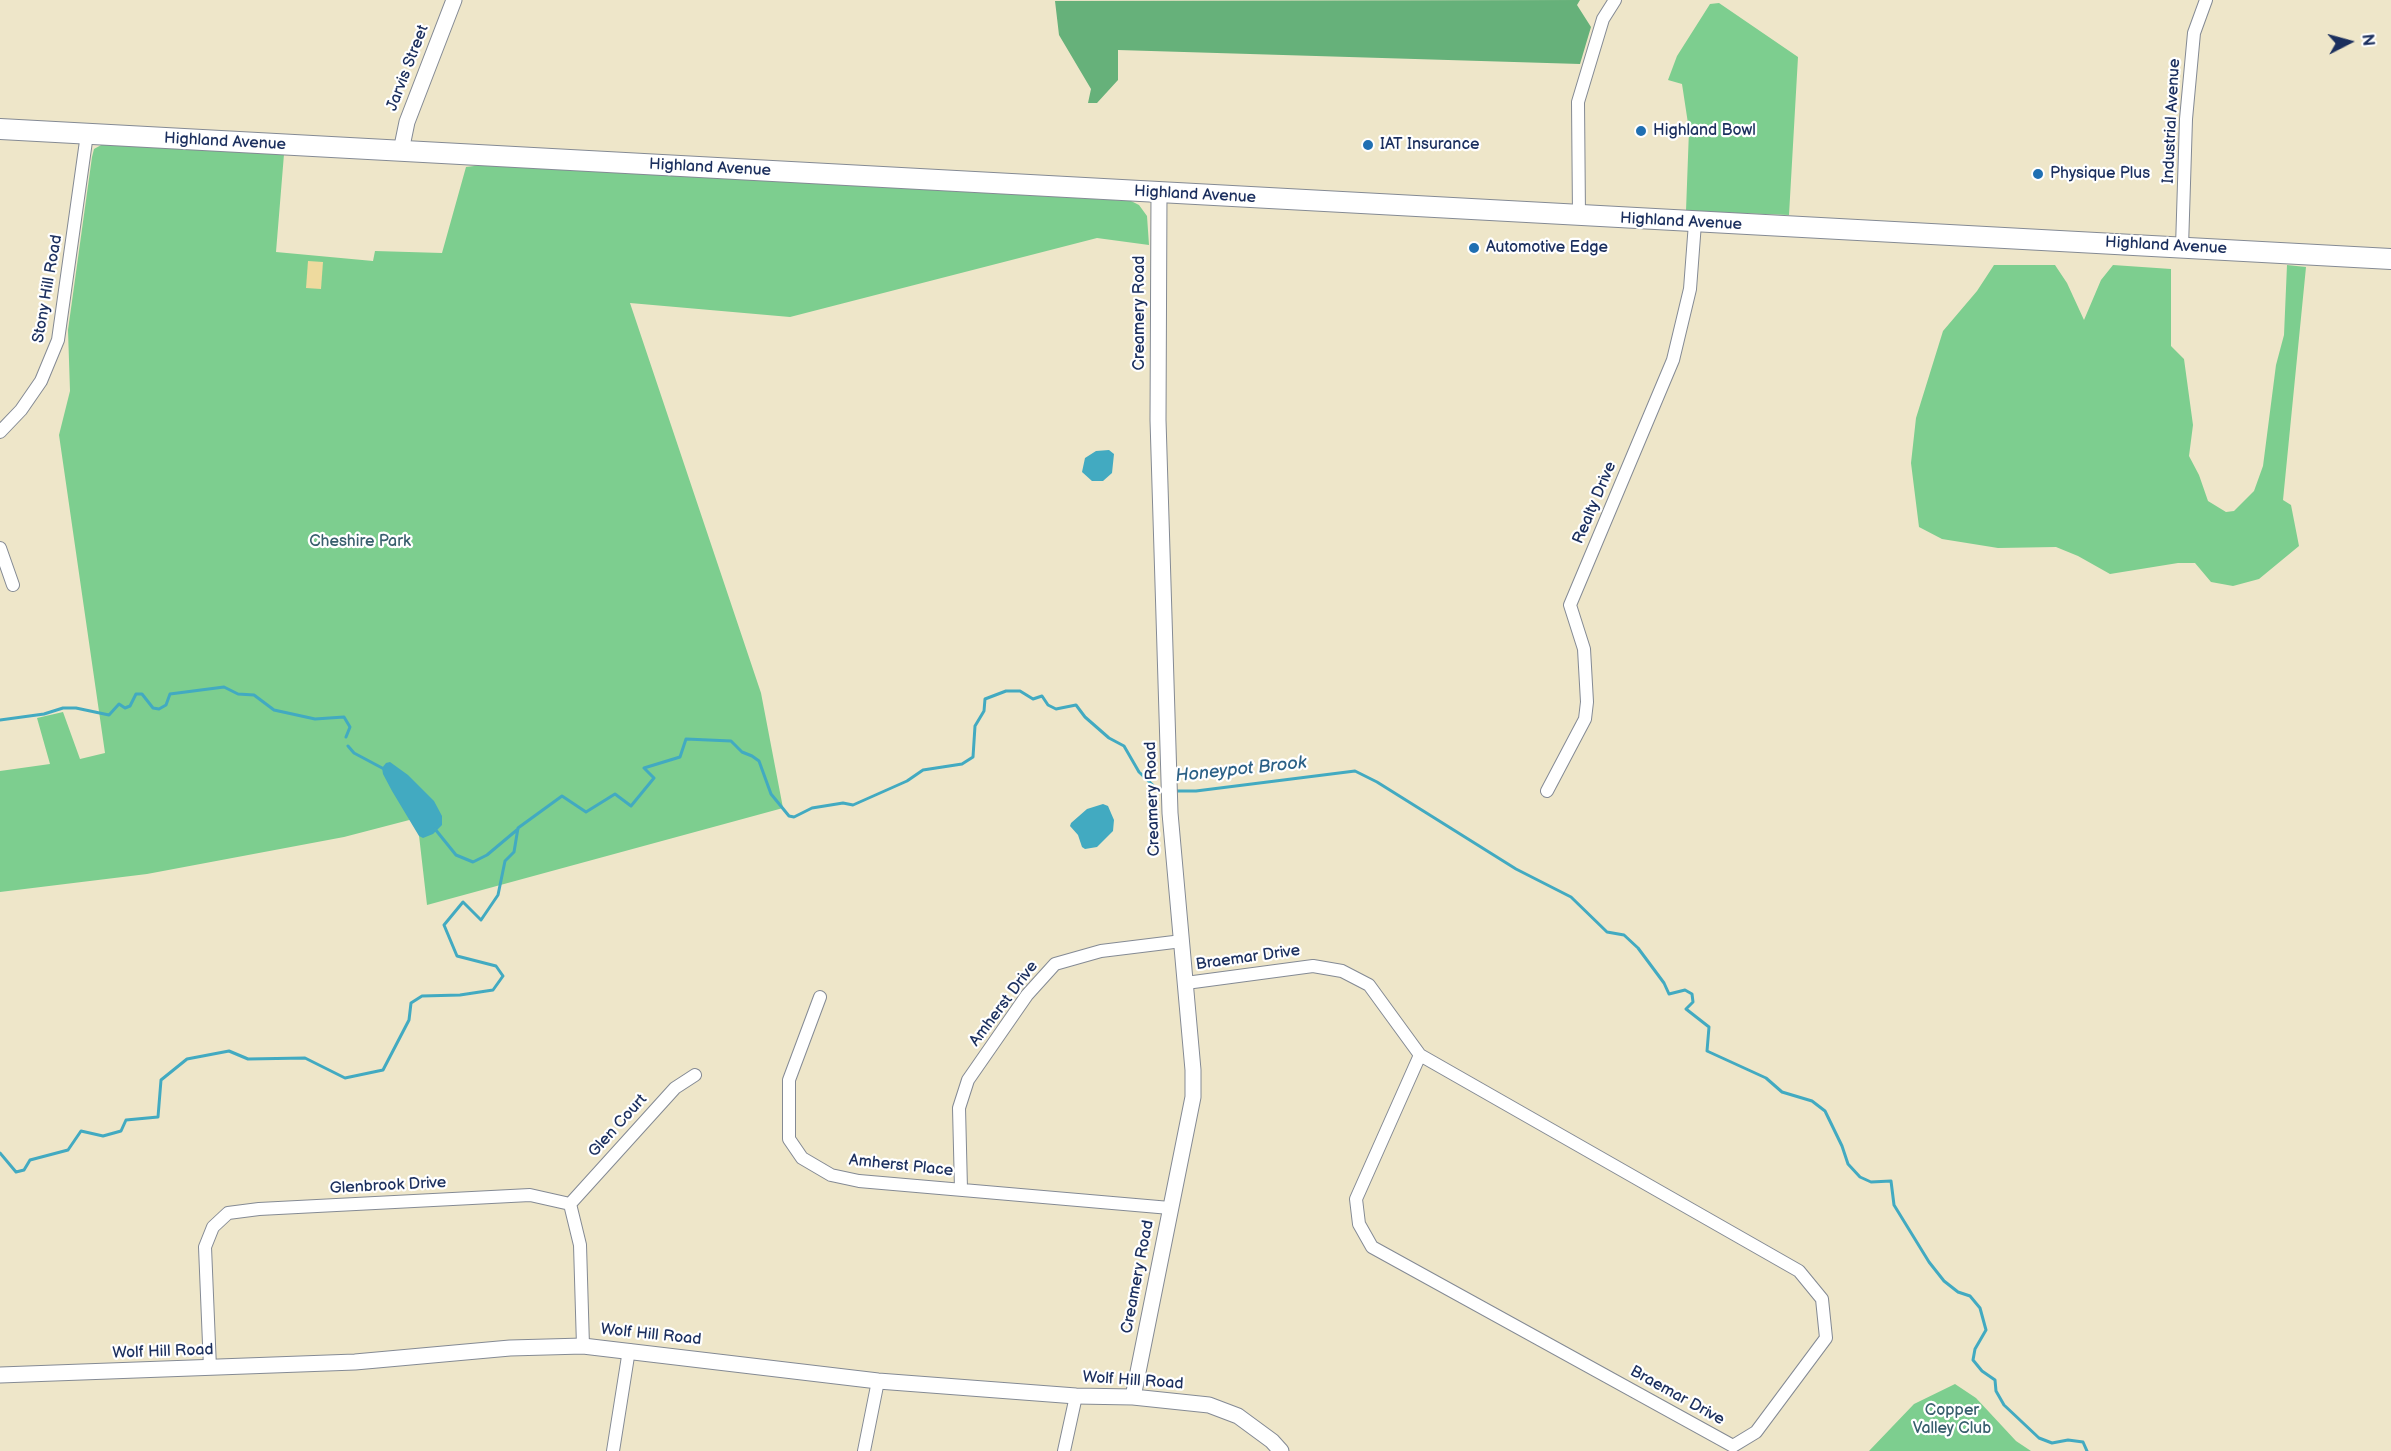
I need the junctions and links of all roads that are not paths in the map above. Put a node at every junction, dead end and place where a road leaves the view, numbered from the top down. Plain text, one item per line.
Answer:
1 (454, 0) edge
2 (1615, 0) edge
3 (2206, 0) edge
4 (0, 129) edge
5 (87, 134) junction
6 (401, 151) junction
7 (1159, 193) junction
8 (1579, 216) junction
9 (1695, 223) junction
10 (2182, 246) junction
11 (2391, 260) edge
12 (0, 432) edge
13 (0, 548) edge
14 (13, 585) dead end
15 (1547, 791) dead end
16 (1182, 941) junction
17 (1186, 983) junction
18 (820, 997) dead end
19 (1420, 1055) junction
20 (695, 1075) dead end
21 (961, 1189) junction
22 (570, 1204) junction
23 (1170, 1208) junction
24 (583, 1346) junction
25 (629, 1350) junction
26 (210, 1368) junction
27 (0, 1375) edge
28 (878, 1381) junction
29 (1076, 1396) junction
30 (1133, 1397) junction
31 (613, 1451) edge
32 (864, 1451) edge
33 (1064, 1451) edge
34 (1281, 1451) edge

1 - 6 street, Jarvis Street
2 - 8 street
3 - 10 street, Industrial Avenue
4 - 5 highway, Highland Avenue
5 - 6 highway, Highland Avenue
5 - 12 street, Stony Hill Road
6 - 7 highway, Highland Avenue
7 - 8 highway, Highland Avenue
7 - 16 street, Creamery Road
8 - 9 highway, Highland Avenue
9 - 10 highway, Highland Avenue
9 - 15 street, Realty Drive
10 - 11 highway, Highland Avenue
13 - 14 street
16 - 17 street, Creamery Road
16 - 21 street, Amherst Drive
17 - 19 street, Braemar Drive
17 - 23 street, Creamery Road
18 - 21 street, Amherst Place
19 - 19 street, Braemar Drive
20 - 22 street, Glen Court
21 - 23 street, Amherst Place
22 - 24 street
22 - 26 street, Glenbrook Drive
23 - 30 street, Creamery Road
24 - 25 street, Wolf Hill Road
24 - 26 street, Wolf Hill Road
25 - 28 street, Wolf Hill Road
25 - 31 street
26 - 27 street, Wolf Hill Road
28 - 29 street, Wolf Hill Road
28 - 32 street
29 - 30 street, Wolf Hill Road
29 - 33 street
30 - 34 street, Wolf Hill Road

